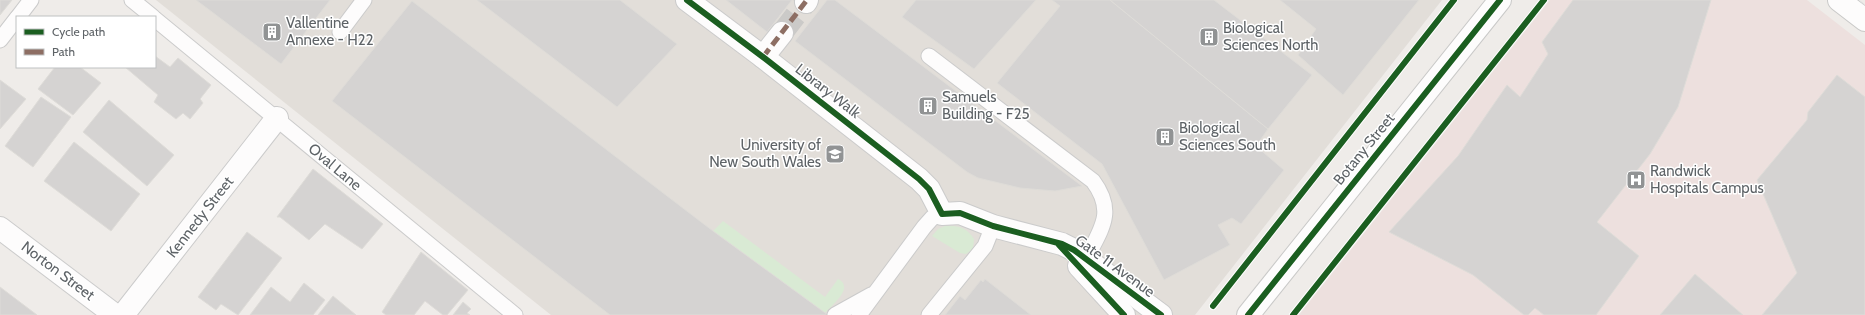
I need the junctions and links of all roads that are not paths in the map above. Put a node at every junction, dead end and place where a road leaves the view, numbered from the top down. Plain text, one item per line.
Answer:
1 (31, 0) edge
2 (132, 0) edge
3 (364, 0) edge
4 (687, 0) edge
5 (1500, 0) edge
6 (1839, 0) edge
7 (19, 16) edge
8 (152, 16) edge
9 (16, 19) edge
10 (156, 20) edge
11 (1865, 20) edge
12 (340, 32) dead end
13 (782, 33) tunnel mouth
14 (0, 40) edge
15 (929, 56) dead end
16 (763, 57) junction
17 (277, 118) junction
18 (942, 214) junction
19 (993, 226) junction
20 (0, 228) edge
21 (1083, 264) junction
22 (875, 292) junction
23 (115, 315) edge
24 (123, 315) edge
25 (515, 315) edge
26 (835, 315) edge
27 (859, 315) edge
28 (929, 315) edge
29 (1124, 315) edge
30 (1161, 315) edge
31 (1248, 315) edge

1 - 7 lane
2 - 8 lane
3 - 12 lane
4 - 16 street, Library Walk
5 - 31 street, Botany Street
6 - 11 street
9 - 14 lane
10 - 17 lane, Oval Lane
13 - 16 street
15 - 21 lane
16 - 18 street, Library Walk
17 - 24 street, Kennedy Street
17 - 25 lane, Oval Lane
18 - 19 street, Gate 11 Avenue
18 - 22 lane
19 - 21 street, Gate 11 Avenue
19 - 28 lane
20 - 23 street, Norton Street
21 - 29 street, Gate 11 Avenue
21 - 30 street, Gate 11 Avenue
22 - 26 lane
22 - 27 lane

